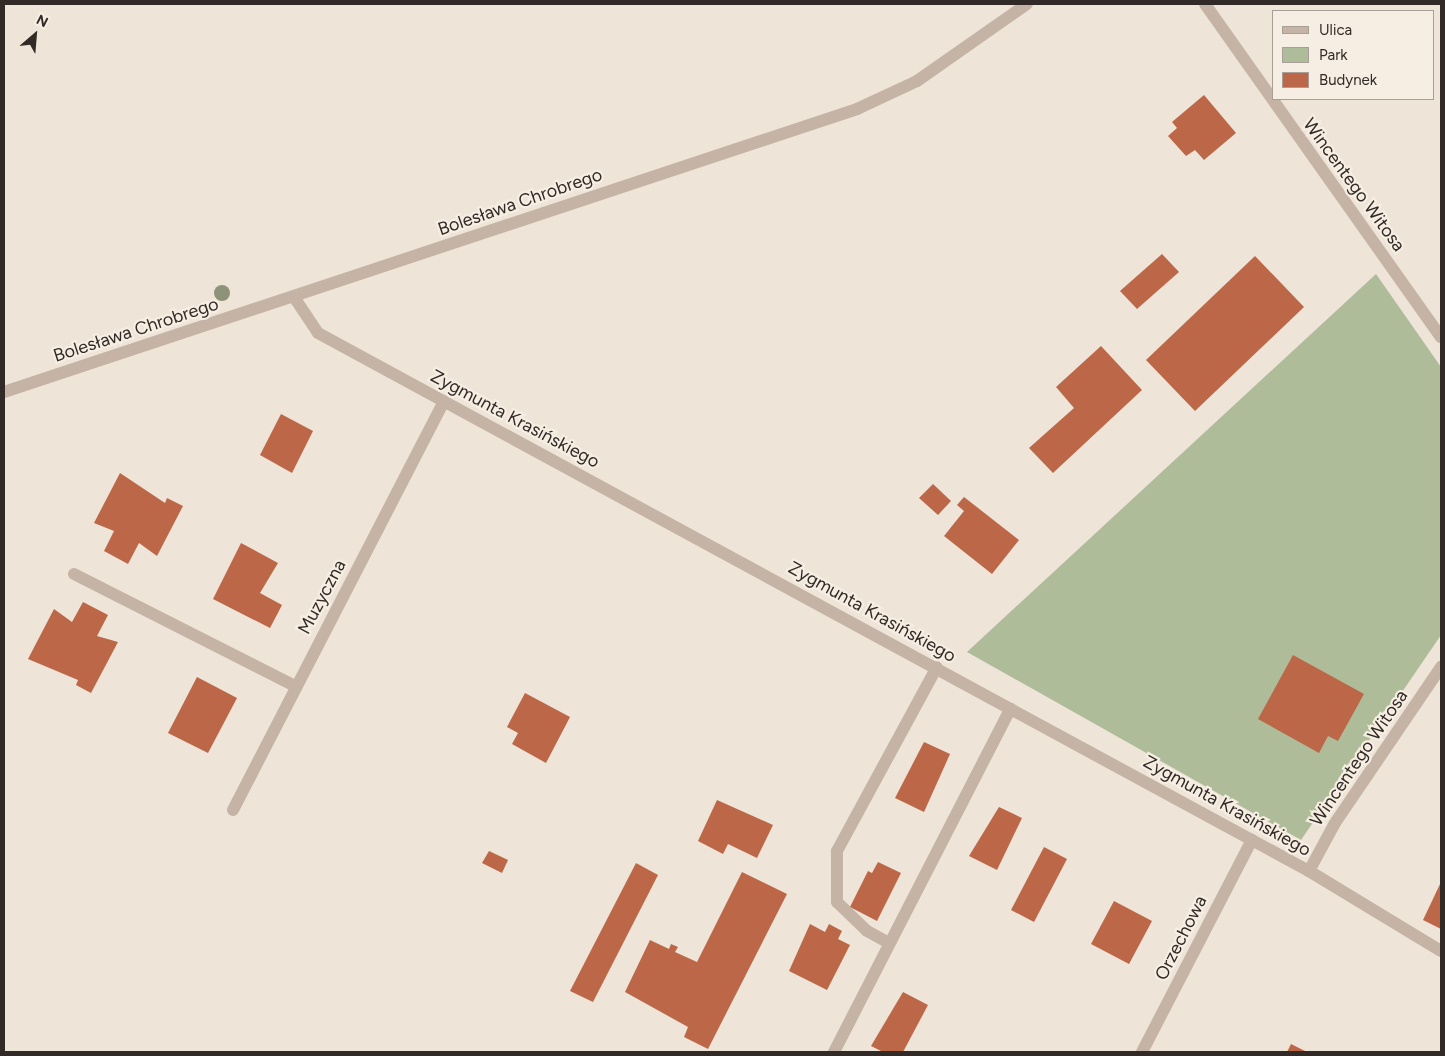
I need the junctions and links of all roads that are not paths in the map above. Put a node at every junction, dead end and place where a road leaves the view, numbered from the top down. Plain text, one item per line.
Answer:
1 (1027, 4) edge
2 (1204, 4) edge
3 (1272, 100) edge
4 (1272, 100) edge
5 (294, 297) junction
6 (1441, 337) edge
7 (4, 392) edge
8 (444, 400) junction
9 (74, 574) dead end
10 (936, 667) junction
11 (1441, 667) edge
12 (294, 686) junction
13 (1010, 709) junction
14 (233, 810) dead end
15 (1252, 840) junction
16 (1308, 871) junction
17 (889, 943) junction
18 (1441, 951) edge
19 (834, 1052) edge
20 (1142, 1052) edge

1 - 5 street, Bolesława Chrobrego
2 - 4 street, Wincentego Witosa
3 - 6 street, Wincentego Witosa
5 - 7 street, Bolesława Chrobrego
5 - 8 street, Zygmunta Krasińskiego
8 - 10 street, Zygmunta Krasińskiego
8 - 12 street, Muzyczna
9 - 12 street
10 - 13 street, Zygmunta Krasińskiego
10 - 17 street
11 - 16 street, Wincentego Witosa
12 - 14 street, Muzyczna
13 - 15 street, Zygmunta Krasińskiego
13 - 17 street
15 - 16 street, Zygmunta Krasińskiego
15 - 20 street, Orzechowa
16 - 18 street, Zygmunta Krasińskiego
17 - 19 street

